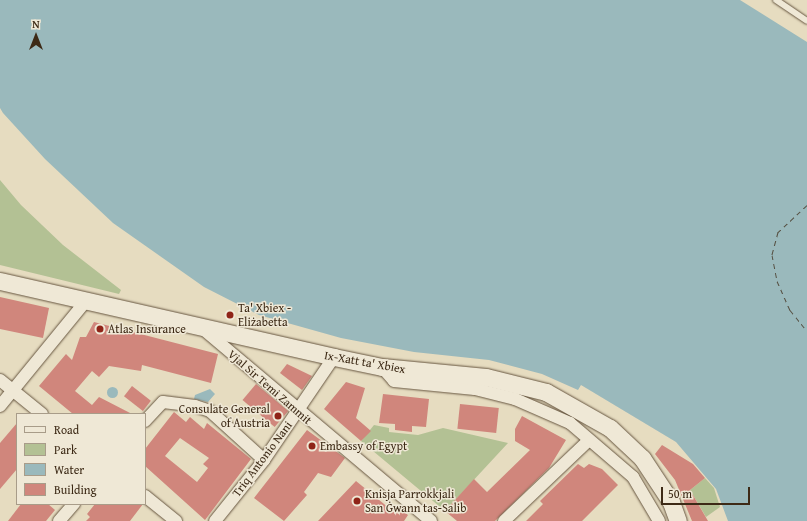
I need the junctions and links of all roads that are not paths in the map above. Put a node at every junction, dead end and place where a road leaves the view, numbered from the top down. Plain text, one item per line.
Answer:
1 (776, 0) edge
2 (807, 21) edge
3 (0, 281) edge
4 (86, 302) junction
5 (203, 329) junction
6 (334, 357) junction
7 (382, 367) junction
8 (0, 380) edge
9 (12, 391) junction
10 (0, 406) edge
11 (297, 412) junction
12 (41, 413) edge
13 (146, 420) edge
14 (588, 441) junction
15 (264, 460) junction
16 (146, 497) edge
17 (73, 505) edge
18 (59, 521) edge
19 (176, 521) edge
20 (215, 521) edge
21 (430, 521) edge
22 (504, 521) edge
23 (659, 521) edge
24 (678, 521) edge

1 - 2 lane
3 - 4 main road, Ix-Xatt ta' Xbiex
4 - 5 main road, Ix-Xatt ta' Xbiex
4 - 9 street
5 - 6 main road, Ix-Xatt ta' Xbiex
5 - 11 street, Vjal Sir Temi Zammit
6 - 7 main road, Ix-Xatt ta' Xbiex
6 - 11 street, Triq Antonio Nani
7 - 14 street
7 - 24 main road, Ix-Xatt ta' Xbiex
8 - 9 street
9 - 10 street
9 - 12 street
11 - 15 street, Triq Antonio Nani
11 - 21 street, Vjal Sir Temi Zammit
13 - 15 street
14 - 22 street
14 - 23 street
15 - 20 street, Triq Antonio Nani
16 - 19 street
17 - 18 street

